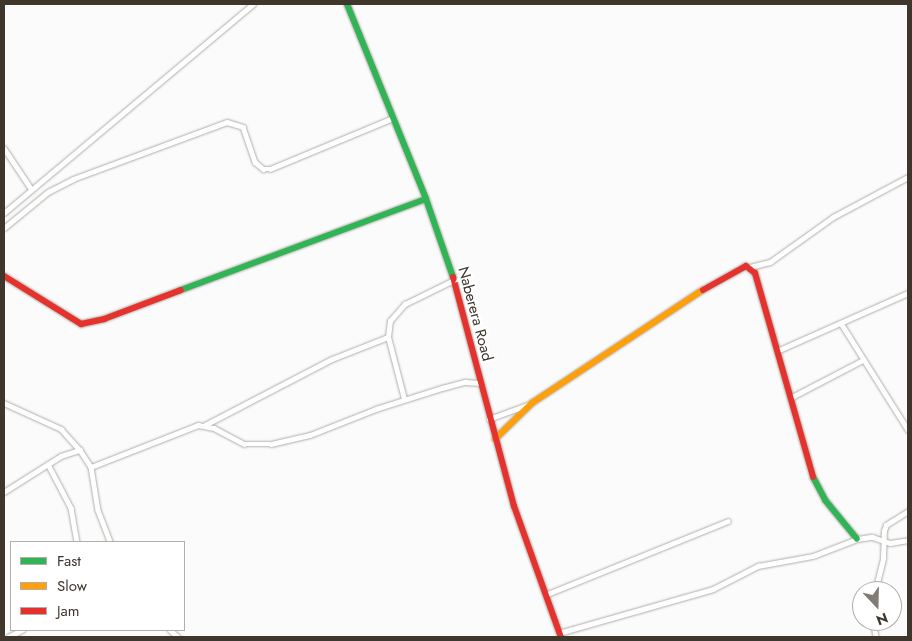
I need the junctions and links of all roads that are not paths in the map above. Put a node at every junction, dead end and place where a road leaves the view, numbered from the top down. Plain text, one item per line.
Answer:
1 (252, 4) edge
2 (347, 4) edge
3 (392, 119) junction
4 (4, 148) edge
5 (908, 177) edge
6 (32, 190) junction
7 (426, 199) junction
8 (4, 213) edge
9 (4, 228) edge
10 (750, 267) junction
11 (4, 276) edge
12 (454, 280) junction
13 (908, 293) edge
14 (841, 323) junction
15 (388, 337) junction
16 (777, 351) junction
17 (863, 360) junction
18 (480, 383) junction
19 (790, 398) junction
20 (404, 399) junction
21 (4, 403) edge
22 (532, 403) junction
23 (489, 419) junction
24 (204, 425) junction
25 (908, 430) edge
26 (495, 439) junction
27 (80, 450) junction
28 (48, 464) junction
29 (91, 467) junction
30 (4, 492) edge
31 (908, 511) edge
32 (728, 521) dead end
33 (857, 539) junction
34 (908, 540) edge
35 (78, 541) edge
36 (110, 541) edge
37 (883, 542) junction
38 (877, 581) edge
39 (545, 595) junction
40 (20, 631) edge
41 (560, 635) edge
42 (8, 637) edge

1 - 6 street
2 - 3 street, Naberera Road
3 - 7 street, Naberera Road
3 - 9 street
4 - 6 street
5 - 10 street
6 - 8 street
7 - 11 street
7 - 12 street, Naberera Road
10 - 16 street
10 - 22 street
12 - 15 street
12 - 18 street, Naberera Road
13 - 14 street
14 - 16 street
14 - 17 street
15 - 20 street
15 - 24 street
16 - 19 street
17 - 19 street
17 - 25 street
18 - 20 street
18 - 23 street, Naberera Road
19 - 33 street
20 - 24 street
21 - 27 street
22 - 23 street
22 - 26 street
23 - 26 street, Naberera Road
24 - 29 street
26 - 39 street, Naberera Road
27 - 28 street
27 - 29 street
28 - 30 street
28 - 35 street
29 - 36 street
31 - 37 street
32 - 39 street
33 - 37 street
33 - 41 street
34 - 37 street
37 - 38 street
39 - 41 street, Naberera Road
40 - 42 street

